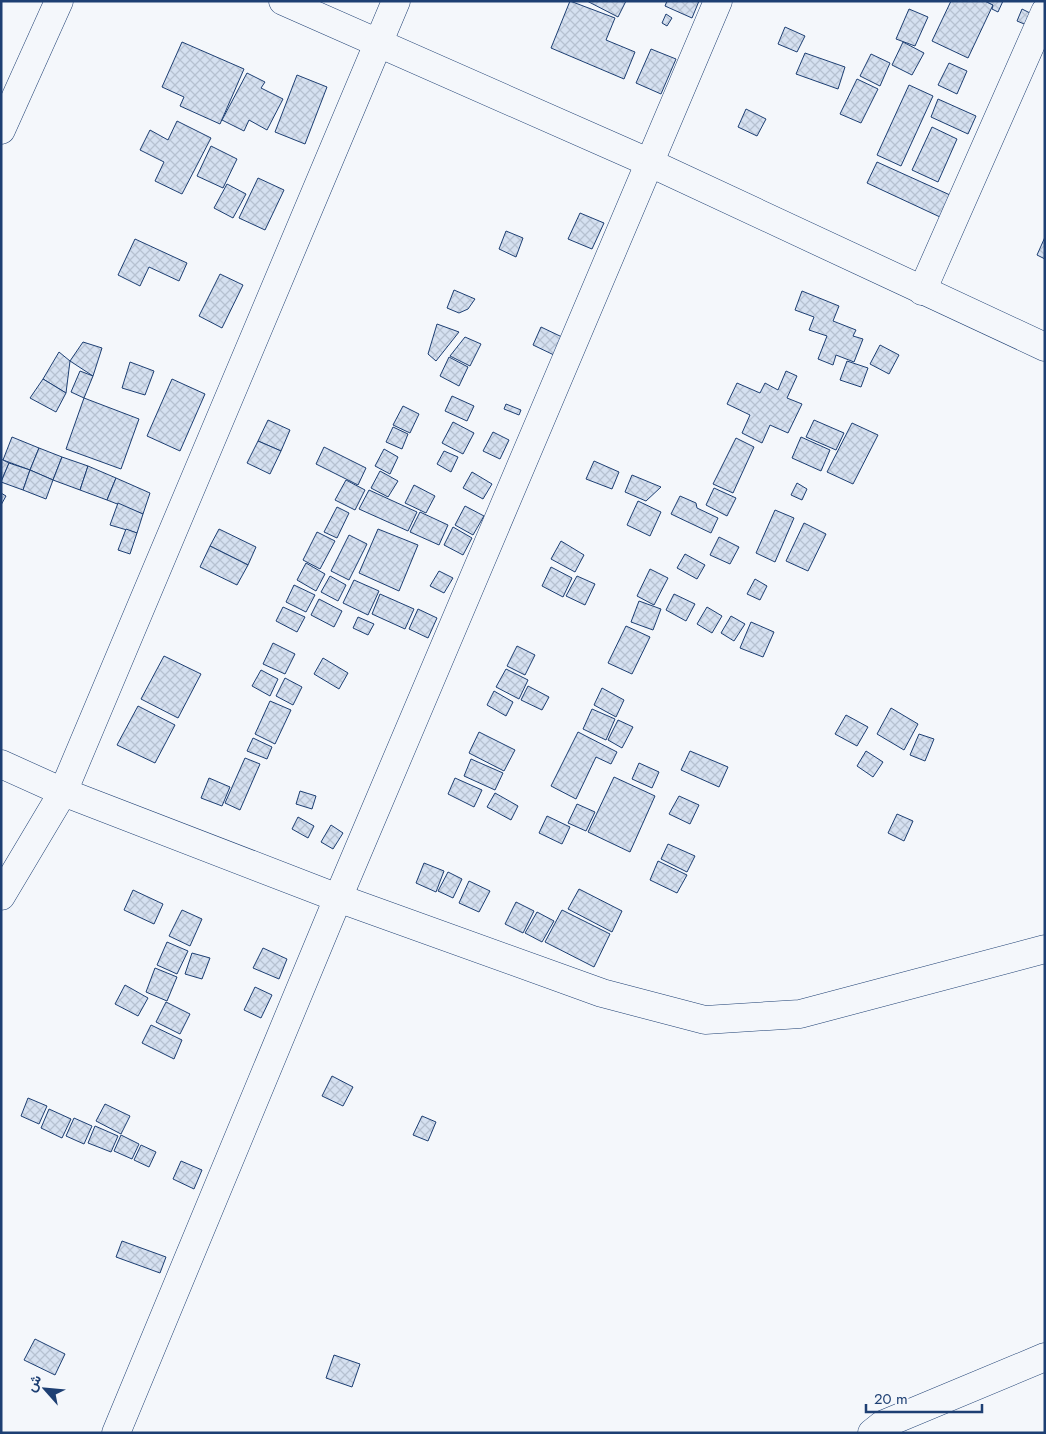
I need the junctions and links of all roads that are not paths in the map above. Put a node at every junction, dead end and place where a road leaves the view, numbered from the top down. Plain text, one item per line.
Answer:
1 (59, 1) edge
2 (283, 1) edge
3 (396, 1) edge
4 (718, 1) edge
5 (1045, 12) edge
6 (379, 44) junction
7 (1, 130) edge
8 (648, 162) junction
9 (922, 291) junction
10 (1045, 347) edge
11 (1, 764) edge
12 (63, 792) junction
13 (1, 896) edge
14 (338, 898) junction
15 (1045, 949) edge
16 (1045, 1357) edge
17 (116, 1433) edge
18 (872, 1433) edge

1 - 7 street
2 - 6 street
3 - 6 street
4 - 8 street
5 - 9 street
6 - 8 street
6 - 12 street
8 - 9 street
8 - 14 street
9 - 10 street
11 - 12 street
12 - 13 street
12 - 14 street
14 - 15 street
14 - 17 street
16 - 18 street

